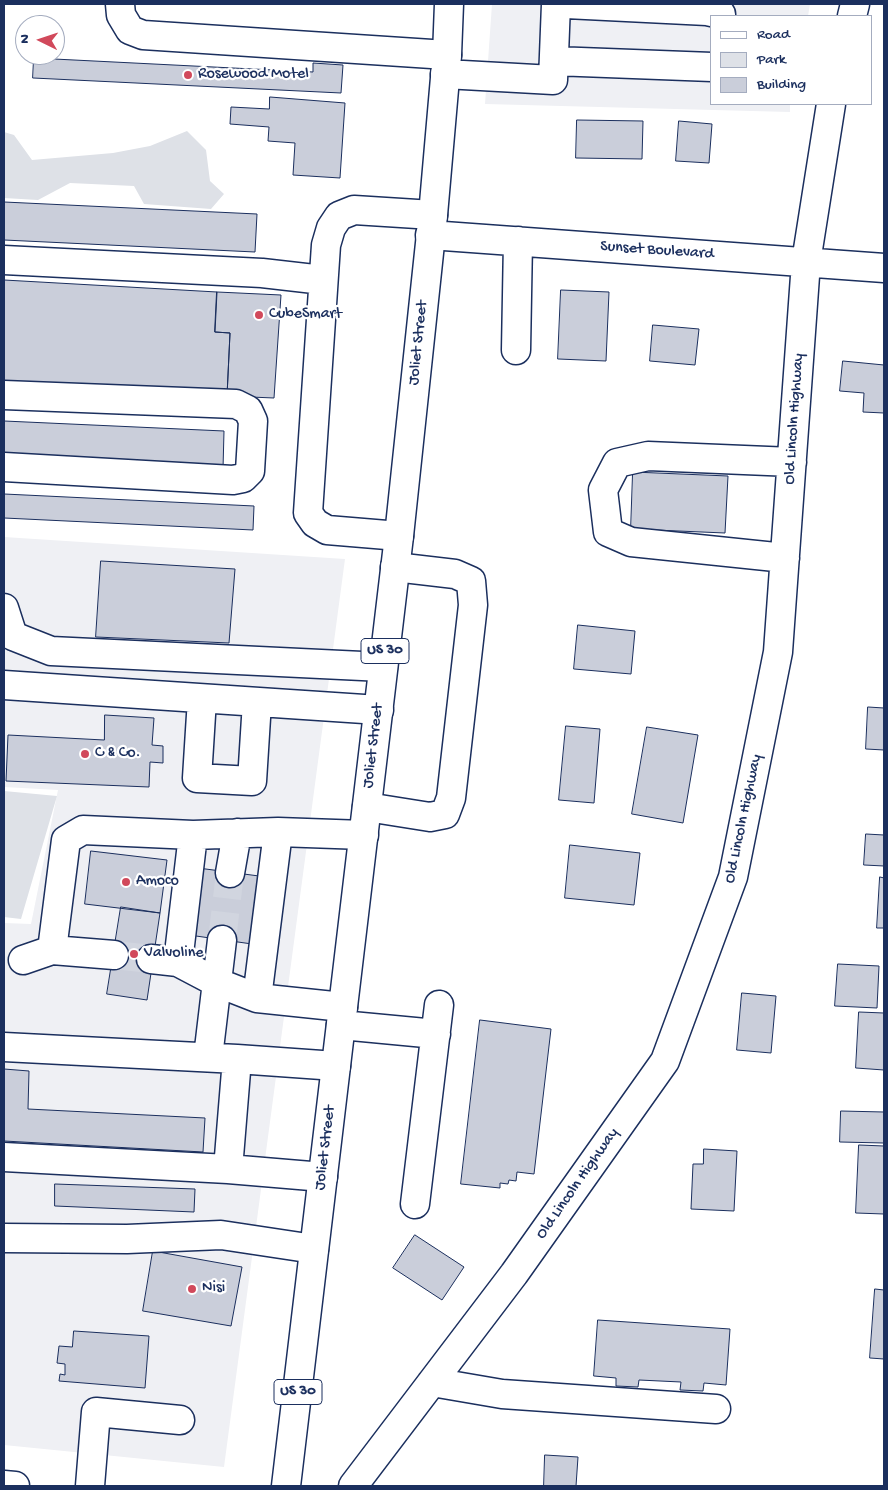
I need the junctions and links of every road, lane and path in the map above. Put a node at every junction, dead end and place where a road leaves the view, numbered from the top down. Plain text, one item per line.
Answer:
1 (120, 4) edge
2 (450, 4) edge
3 (556, 4) edge
4 (566, 4) edge
5 (720, 15) edge
6 (554, 61) junction
7 (446, 64) junction
8 (710, 67) edge
9 (831, 105) edge
10 (432, 225) junction
11 (518, 241) junction
12 (4, 260) edge
13 (806, 262) junction
14 (884, 268) edge
15 (323, 280) junction
16 (516, 350) dead end
17 (4, 395) edge
18 (792, 462) junction
19 (4, 467) edge
20 (399, 536) junction
21 (785, 558) junction
22 (395, 567) junction
23 (4, 608) edge
24 (383, 667) junction
25 (4, 685) edge
26 (202, 699) junction
27 (257, 702) junction
28 (379, 710) junction
29 (367, 807) junction
30 (278, 832) junction
31 (237, 833) junction
32 (193, 835) junction
33 (364, 835) junction
34 (230, 873) tunnel mouth
35 (222, 940) tunnel mouth
36 (52, 950) junction
37 (103, 954) tunnel mouth
38 (23, 960) dead end
39 (216, 982) junction
40 (257, 998) junction
41 (439, 1005) dead end
42 (342, 1016) junction
43 (436, 1034) junction
44 (4, 1047) edge
45 (208, 1057) junction
46 (237, 1058) junction
47 (336, 1066) junction
48 (4, 1157) edge
49 (228, 1169) junction
50 (323, 1177) junction
51 (415, 1204) dead end
52 (4, 1238) edge
53 (314, 1250) junction
54 (432, 1382) junction
55 (716, 1409) dead end
56 (180, 1420) dead end
57 (4, 1485) edge
58 (15, 1486) edge
59 (90, 1486) edge
60 (286, 1486) edge
61 (353, 1486) edge

1 - 7 street
2 - 7 street, Joliet Street / US 30
3 - 6 street
4 - 5 street
6 - 7 street
6 - 8 street
7 - 10 street, Joliet Street / US 30
9 - 13 street, Old Lincoln Highway
10 - 11 street, Sunset Boulevard
10 - 15 street, Sunset Boulevard
10 - 20 street, Joliet Street / US 30
11 - 13 street, Sunset Boulevard
11 - 16 street
12 - 15 street
13 - 14 street, Sunset Boulevard
13 - 18 street, Old Lincoln Highway
15 - 20 street, Sunset Boulevard
17 - 19 street
18 - 21 street, Old Lincoln Highway
18 - 21 street
20 - 22 street, Joliet Street / US 30
21 - 54 street, Old Lincoln Highway
22 - 24 street, Joliet Street / US 30
22 - 29 street
23 - 24 street
24 - 28 street, Joliet Street / US 30
25 - 26 street
26 - 27 street
26 - 27 street
27 - 28 street
28 - 29 street, Joliet Street / US 30
29 - 33 street, Joliet Street / US 30
30 - 31 street
30 - 33 street
30 - 40 street
31 - 32 street
31 - 34 street
32 - 36 street
32 - 39 street
33 - 42 street, Joliet Street / US 30
35 - 39 street
36 - 37 street
36 - 38 street
39 - 40 street
39 - 45 street
40 - 42 street
41 - 43 street
42 - 43 street
42 - 47 street, Joliet Street / US 30
43 - 51 street
44 - 45 street
45 - 46 street
46 - 47 street
46 - 49 street
47 - 50 street, Joliet Street / US 30
48 - 49 street
49 - 50 street
50 - 53 street, Joliet Street / US 30
52 - 53 street
53 - 60 street, Joliet Street / US 30
54 - 55 street
54 - 61 street, Old Lincoln Highway
56 - 59 street
57 - 58 street

